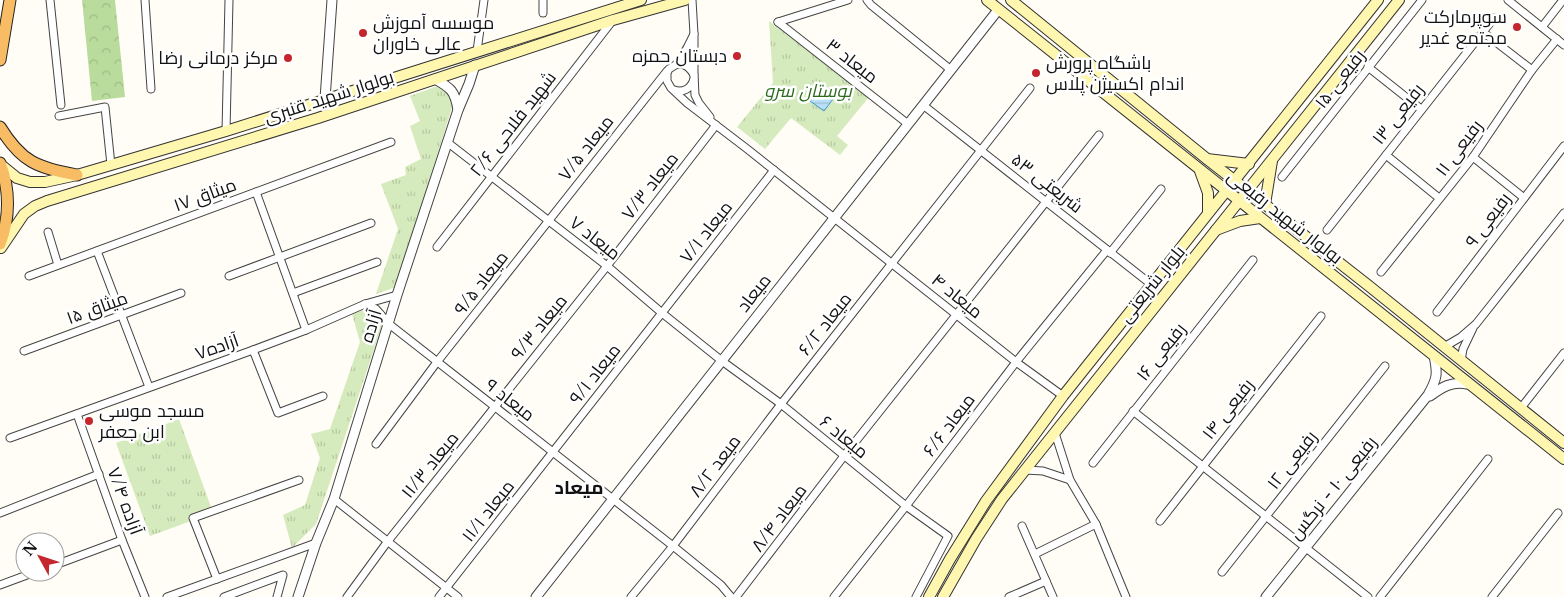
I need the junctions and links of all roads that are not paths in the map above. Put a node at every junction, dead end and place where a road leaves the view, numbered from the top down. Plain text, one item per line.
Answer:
1 (10, 0) edge
2 (50, 0) edge
3 (145, 0) edge
4 (229, 0) edge
5 (332, 0) edge
6 (484, 0) edge
7 (543, 0) edge
8 (641, 0) edge
9 (685, 0) edge
10 (692, 0) edge
11 (848, 0) edge
12 (867, 0) edge
13 (987, 0) edge
14 (1011, 0) edge
15 (1378, 0) edge
16 (1400, 0) edge
17 (1422, 0) edge
18 (1508, 0) edge
19 (1563, 0) edge
20 (998, 10) junction
21 (543, 13) dead end
22 (1494, 18) dead end
23 (613, 20) junction
24 (1542, 27) junction
25 (1483, 32) junction
26 (694, 34) junction
27 (1557, 39) junction
28 (1564, 45) edge
29 (477, 51) junction
30 (0, 60) edge
31 (676, 64) junction
32 (475, 65) junction
33 (1368, 67) junction
34 (669, 69) junction
35 (950, 70) junction
36 (1532, 70) junction
37 (694, 77) junction
38 (434, 79) junction
39 (670, 87) junction
40 (1030, 88) dead end
41 (150, 89) dead end
42 (648, 94) junction
43 (326, 99) junction
44 (61, 105) dead end
45 (923, 105) junction
46 (1421, 109) junction
47 (458, 110) junction
48 (59, 116) dead end
49 (908, 124) junction
50 (716, 125) junction
51 (0, 127) edge
52 (226, 131) junction
53 (1099, 135) dead end
54 (392, 142) dead end
55 (448, 142) junction
56 (231, 145) junction
57 (1564, 146) edge
58 (981, 151) junction
59 (1386, 155) junction
60 (1473, 157) junction
61 (1207, 159) junction
62 (1272, 161) junction
63 (0, 164) edge
64 (1249, 164) junction
65 (111, 165) junction
66 (774, 170) junction
67 (1199, 170) junction
68 (77, 175) junction
69 (491, 177) junction
70 (1282, 177) dead end
71 (1235, 180) junction
72 (1161, 189) dead end
73 (1226, 191) junction
74 (1248, 191) junction
75 (256, 192) junction
76 (1439, 198) junction
77 (1524, 198) junction
78 (1239, 201) junction
79 (1046, 202) junction
80 (1265, 204) junction
81 (1208, 213) junction
82 (1564, 213) edge
83 (834, 218) junction
84 (1260, 218) junction
85 (548, 221) junction
86 (371, 223) dead end
87 (1215, 230) junction
88 (1327, 230) dead end
89 (48, 232) dead end
90 (0, 244) edge
91 (437, 246) dead end
92 (0, 248) edge
93 (97, 251) junction
94 (1110, 253) junction
95 (280, 257) junction
96 (1253, 260) dead end
97 (377, 262) dead end
98 (893, 264) junction
99 (58, 265) junction
100 (607, 266) junction
101 (1380, 272) dead end
102 (29, 276) dead end
103 (229, 276) dead end
104 (1152, 285) junction
105 (293, 293) junction
106 (181, 294) dead end
107 (397, 295) junction
108 (365, 304) junction
109 (1437, 312) dead end
110 (662, 313) junction
111 (121, 315) junction
112 (957, 315) junction
113 (1321, 316) dead end
114 (389, 324) junction
115 (1476, 324) junction
116 (306, 330) junction
117 (1444, 347) junction
118 (253, 350) junction
119 (24, 351) dead end
120 (1564, 353) edge
121 (1434, 356) junction
122 (722, 361) junction
123 (1461, 361) junction
124 (437, 362) junction
125 (1016, 362) junction
126 (1385, 366) dead end
127 (1468, 384) junction
128 (149, 387) junction
129 (323, 396) dead end
130 (1063, 396) junction
131 (1425, 399) junction
132 (781, 404) junction
133 (495, 407) junction
134 (1520, 408) junction
135 (1133, 411) junction
136 (77, 414) junction
137 (1054, 433) junction
138 (10, 438) dead end
139 (1564, 442) edge
140 (376, 444) dead end
141 (552, 453) junction
142 (844, 456) junction
143 (1488, 459) dead end
144 (1564, 459) edge
145 (1093, 463) dead end
146 (1202, 466) junction
147 (1025, 470) junction
148 (99, 474) junction
149 (299, 480) dead end
150 (1070, 480) junction
151 (334, 499) junction
152 (612, 500) junction
153 (906, 506) junction
154 (0, 513) edge
155 (1558, 513) dead end
156 (1266, 517) junction
157 (1160, 522) dead end
158 (1096, 524) junction
159 (1022, 526) dead end
160 (122, 540) junction
161 (388, 541) junction
162 (316, 543) junction
163 (673, 546) junction
164 (1305, 548) junction
165 (1034, 554) junction
166 (65, 561) edge
167 (1222, 572) dead end
168 (15, 579) edge
169 (217, 579) junction
170 (1046, 581) junction
171 (0, 585) edge
172 (446, 588) junction
173 (145, 597) edge
174 (168, 597) edge
175 (224, 597) edge
176 (277, 597) edge
177 (298, 597) edge
178 (347, 597) edge
179 (439, 597) edge
180 (458, 597) edge
181 (536, 597) edge
182 (631, 597) edge
183 (731, 597) edge
184 (736, 597) edge
185 (834, 597) edge
186 (916, 597) edge
187 (930, 597) edge
188 (943, 597) edge
189 (1009, 597) edge
190 (1053, 597) edge
191 (1126, 597) edge
192 (1266, 597) edge
193 (1368, 597) edge
194 (1380, 597) edge
195 (1492, 597) edge

1 - 30 highway
2 - 44 street
3 - 41 street
4 - 52 street
5 - 43 street
6 - 29 street
7 - 21 street
8 - 29 main road, بولوار شهید قنبری
9 - 23 main road, بولوار شهید قنبری
10 - 26 street
11 - 49 street, میعاد ۳
12 - 35 street
13 - 20 main road, بولوار شهید رفیعی
14 - 61 main road, بولوار شهید رفیعی
15 - 64 main road, بلوار شریعتی
16 - 62 main road, بلوار شریعتی
17 - 33 street, رفیعی ۱۵
18 - 24 street
19 - 24 street
20 - 35 street, میعاد
20 - 67 main road, بولوار شهید رفیعی
22 - 25 street, رفیعی ۱۳
23 - 32 main road, بولوار شهید قنبری
23 - 69 street, شهید فلاحی ۲/۶
24 - 27 street
25 - 36 street
25 - 46 street, رفیعی ۱۳
26 - 31 street
26 - 37 street
27 - 28 street
27 - 36 street, رفیعی ۱۱
29 - 43 main road, بولوار شهید قنبری
31 - 34 street
31 - 37 street
32 - 38 main road, بولوار شهید قنبری
32 - 47 street, آزاده
33 - 46 street
33 - 70 street, رفیعی ۱۵
34 - 39 street
34 - 42 street, میعاد ۷/۵
35 - 45 street, میعاد
36 - 60 street, رفیعی ۱۱
37 - 39 street
37 - 50 street
38 - 47 street
38 - 56 main road, بولوار شهید قنبری
39 - 42 street, میعاد ۷/۵
39 - 50 street
40 - 58 street, میعاد ۶/۲
42 - 85 street, میعاد ۷/۵
43 - 52 main road, بولوار شهید قنبری
45 - 49 street, میعاد
45 - 58 street, شریعتی ۵۳
46 - 59 street, رفیعی ۱۳
47 - 55 street, آزاده
48 - 65 street
49 - 83 street, میعاد
50 - 66 street, میعاد ۴
50 - 100 street, میعاد ۷/۳
51 - 68 highway
52 - 56 main road
52 - 65 main road, بولوار شهید قنبری
53 - 79 street, میعاد ۸/۴
54 - 75 street, میثاق ۱۷
55 - 69 street, میعاد ۷
55 - 107 street, آزاده
56 - 92 main road, بولوار شهید قنبری
57 - 77 street, رفیعی ۹
58 - 79 street, شریعتی ۵۳
58 - 98 street, میعاد ۶/۲
59 - 76 street
59 - 88 street, رفیعی ۱۳
60 - 76 street, رفیعی ۱۱
60 - 77 street
61 - 64 main road
61 - 71 main road, بولوار شهید رفیعی
62 - 74 main road, بلوار شریعتی
62 - 80 main road
63 - 68 main road, بولوار شهید قنبری
63 - 90 highway
64 - 71 main road, بلوار شریعتی
65 - 68 main road, بولوار شهید قنبری
66 - 83 street, میعاد ۴
66 - 110 street, میعاد ۷/۱
67 - 73 main road, بولوار شهید رفیعی
67 - 81 main road
69 - 85 street, میعاد ۷
69 - 91 street, شهید فلاحی ۲/۶
71 - 73 main road, بلوار شریعتی
71 - 74 main road, بولوار شهید رفیعی
72 - 94 street
73 - 78 main road, بولوار شهید رفیعی
73 - 81 main road, بلوار شریعتی
74 - 78 main road, بلوار شریعتی
74 - 80 main road, بولوار شهید رفیعی
75 - 93 street, میثاق ۱۷
75 - 95 street
76 - 101 street, رفیعی ۱۱
77 - 109 street, رفیعی ۹
78 - 84 main road, بولوار شهید رفیعی
78 - 87 main road, بلوار شریعتی
79 - 94 street, شریعتی ۵۳
79 - 112 street, میعاد ۸/۴
80 - 117 main road, بولوار شهید رفیعی
81 - 104 main road, بلوار شریعتی
82 - 115 street
83 - 98 street, میعاد ۴
83 - 122 street, میعاد
84 - 87 main road
84 - 121 main road, بولوار شهید رفیعی
85 - 100 street, میعاد ۷
85 - 124 street, میعاد ۹/۵
86 - 95 street
87 - 137 main road, بلوار شریعتی
89 - 99 street
93 - 99 street, میثاق ۱۷
93 - 111 street
94 - 104 street, شریعتی ۵۳
94 - 125 street, میعاد ۶/۶
95 - 103 street
95 - 105 street
96 - 135 street, رفیعی ۱۶
97 - 105 street
98 - 112 street, میعاد ۴
98 - 132 street, میعاد ۶/۲
99 - 102 street, میثاق ۱۷
100 - 110 street, میعاد ۷
100 - 133 street, میعاد ۹/۳
104 - 130 main road, بلوار شریعتی
105 - 116 street
106 - 111 street, میثاق ۱۵
107 - 108 street, آزاده۷
107 - 114 street, آزاده
108 - 114 street, میعاد ۹
108 - 116 street, آزاده۷
110 - 122 street, میعاد ۷
110 - 141 street, میعاد ۹/۱
111 - 119 street, میثاق ۱۵
111 - 128 street
112 - 125 street, میعاد ۴
112 - 142 street, میعاد ۸/۴
113 - 146 street, رفیعی ۱۴
114 - 124 street, میعاد ۹
114 - 151 street, آزاده
115 - 117 street
115 - 123 street
116 - 118 street, آزاده۷
117 - 123 main road, بولوار شهید رفیعی
118 - 128 street, آزاده۷
118 - 129 street
120 - 134 street
121 - 127 main road, بولوار شهید رفیعی
121 - 131 street
122 - 132 street, میعاد ۶
122 - 152 street, میعاد
123 - 134 main road, بولوار شهید رفیعی
124 - 133 street, میعاد ۹
124 - 140 street, میعاد ۹/۵
125 - 130 street, میعاد ۴
125 - 153 street, میعاد ۶/۶
126 - 156 street, رفیعی ۱۲
127 - 131 street
127 - 144 main road, بولوار شهید رفیعی
128 - 136 street, آزاده۷
130 - 187 main road, بلوار شریعتی
131 - 164 street, رفیعی ۱۰ - نرگس
132 - 142 street, میعاد ۶
132 - 163 street, میعد ۸/۲
133 - 141 street, میعاد ۹
133 - 161 street, میعاد ۱۱/۳
134 - 139 main road, بولوار شهید رفیعی
135 - 145 street, رفیعی ۱۶
135 - 146 street
136 - 138 street, آزاده۷
136 - 148 street, آزاده ۷/۴
137 - 147 main road, بلوار شریعتی
137 - 150 street
141 - 152 street, میعاد ۹
141 - 172 street, میعاد ۱۱/۱
142 - 153 street, میعاد ۶
142 - 184 street, میعاد ۸/۴
143 - 194 street
146 - 156 street
146 - 157 street, رفیعی ۱۴
147 - 150 street
147 - 188 main road, بلوار شریعتی
148 - 154 street
148 - 160 street, آزاده ۷/۴
149 - 169 street
150 - 158 street
151 - 161 street
151 - 162 street, آزاده
152 - 163 street, میعاد ۹
152 - 181 street, میعاد
153 - 185 street, میعاد ۶/۶
153 - 186 street, میعاد ۶
155 - 195 street
156 - 164 street
156 - 167 street, رفیعی ۱۲
158 - 165 street
158 - 191 street
159 - 165 street
160 - 166 street
160 - 173 street, آزاده ۷/۴
161 - 172 street
161 - 178 street, میعاد ۱۱/۳
162 - 169 street
162 - 177 street, آزاده
163 - 182 street, میعد ۸/۲
163 - 183 street, میعاد ۹
164 - 192 street, رفیعی ۱۰ - نرگس
164 - 193 street
165 - 170 street
168 - 171 street
169 - 174 street
170 - 189 street
170 - 190 street
172 - 179 street, میعاد ۱۱/۱
172 - 180 street
175 - 176 street

